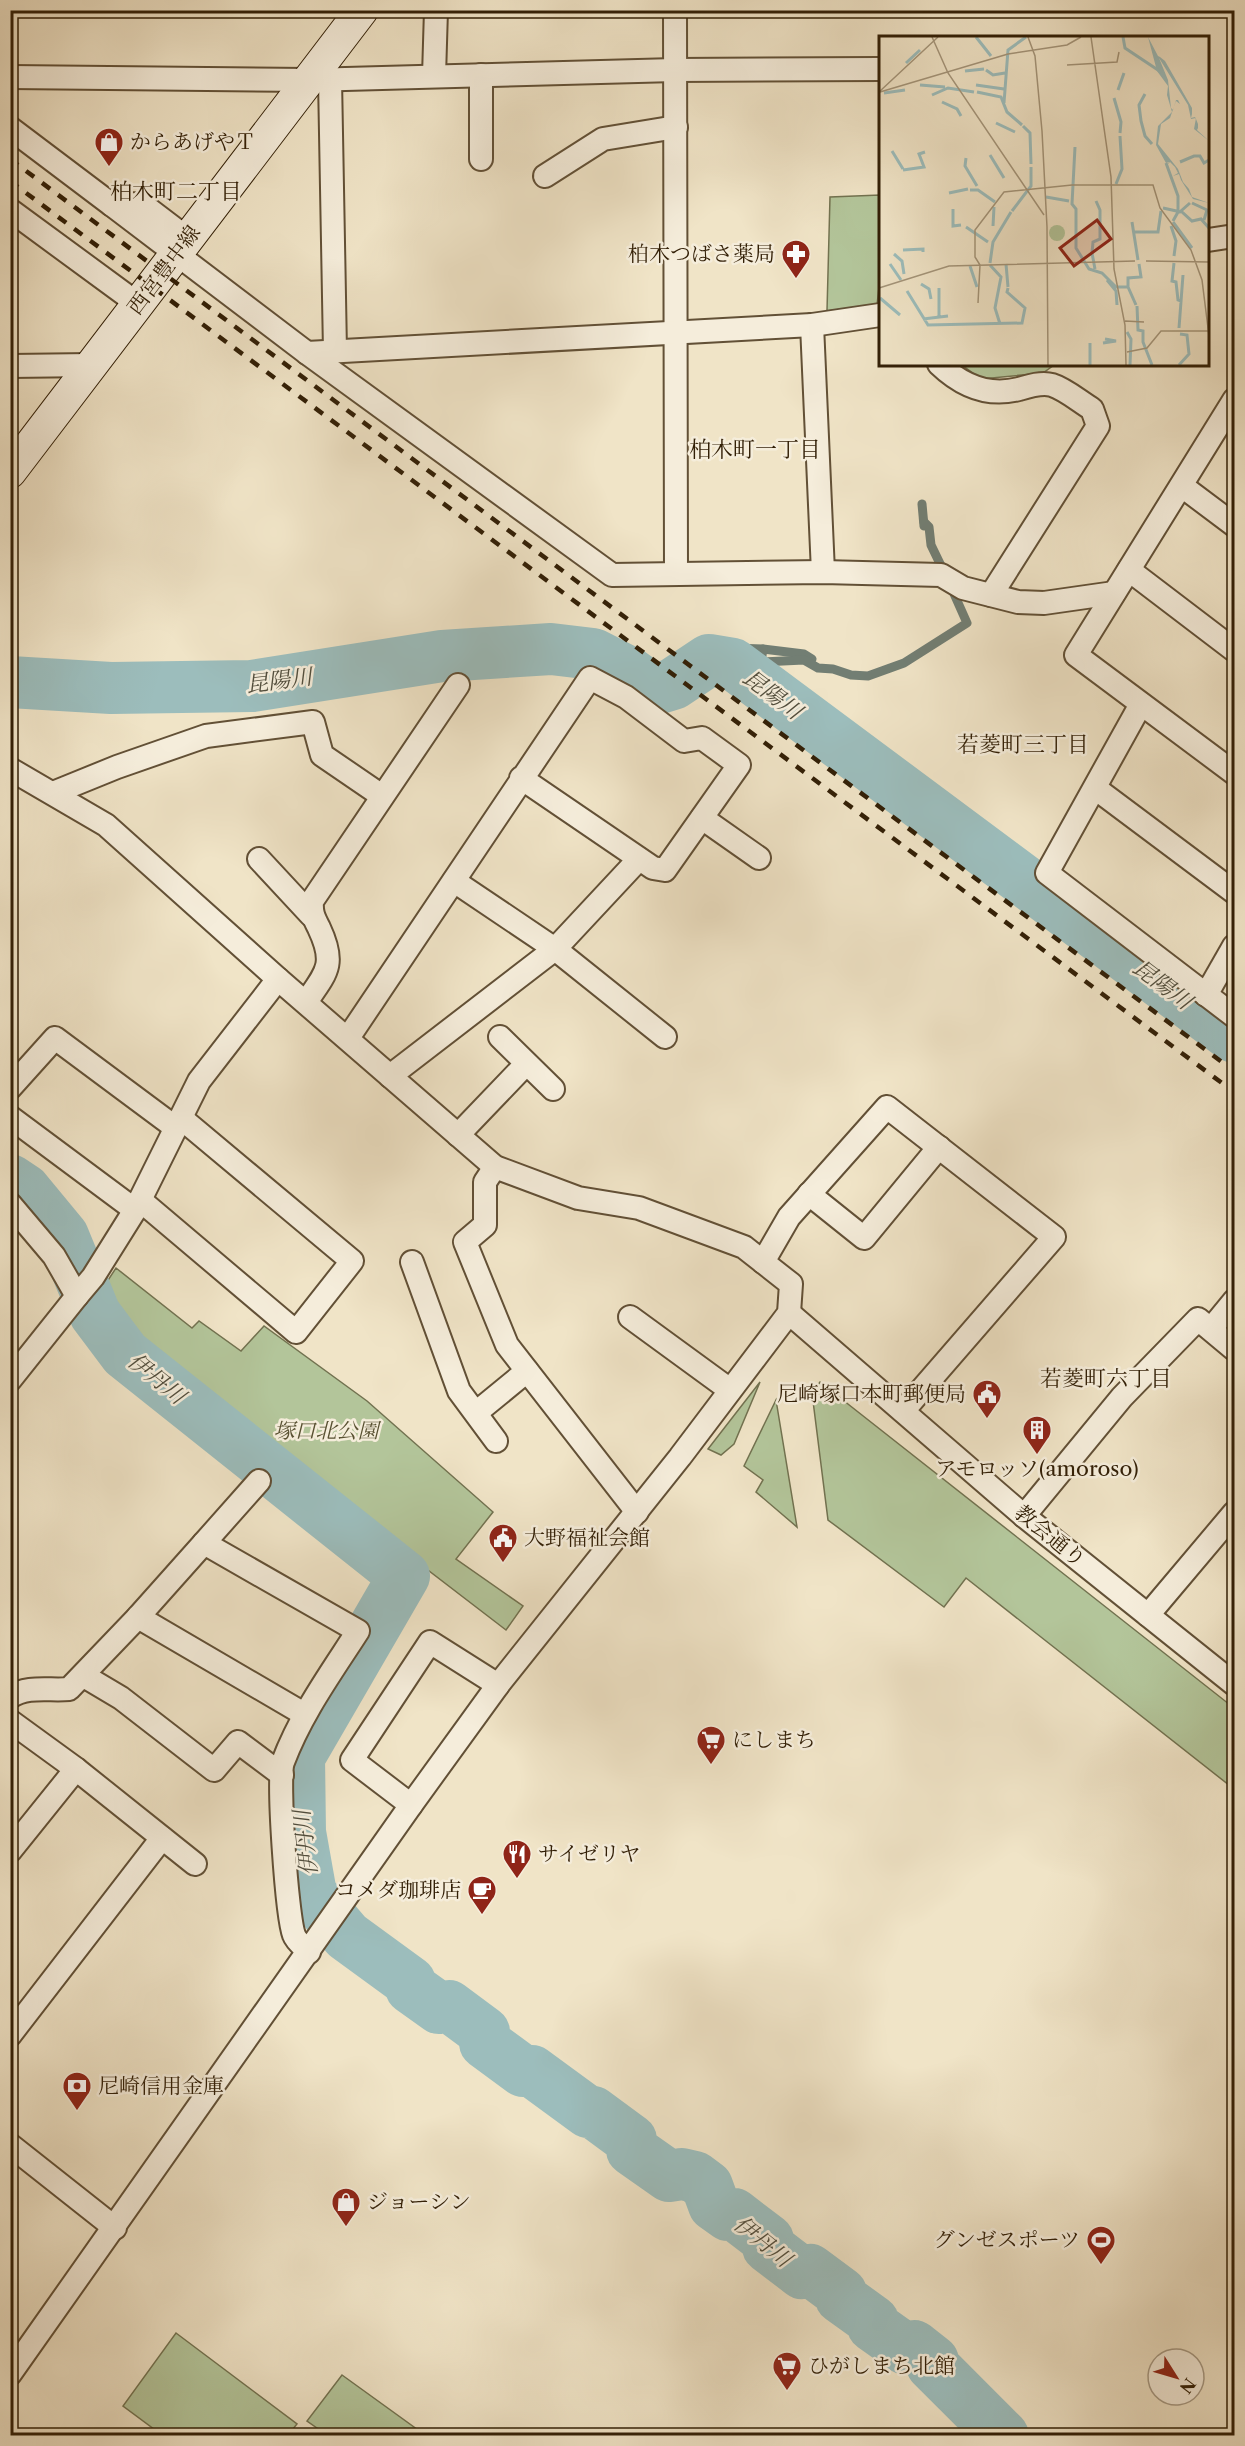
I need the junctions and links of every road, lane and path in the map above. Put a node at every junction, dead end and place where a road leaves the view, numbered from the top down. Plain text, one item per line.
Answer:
1 (436, 10) edge
2 (675, 10) edge
3 (350, 14) edge
4 (879, 69) edge
5 (675, 70) junction
6 (481, 75) junction
7 (434, 76) junction
8 (10, 77) edge
9 (320, 80) junction
10 (676, 127) junction
11 (10, 128) edge
12 (481, 159) dead end
13 (545, 176) dead end
14 (10, 210) edge
15 (1234, 237) edge
16 (1209, 240) edge
17 (182, 246) junction
18 (138, 304) junction
19 (879, 315) edge
20 (812, 325) junction
21 (676, 334) junction
22 (335, 351) junction
23 (307, 353) junction
24 (92, 365) junction
25 (10, 366) edge
26 (941, 366) edge
27 (1234, 402) edge
28 (10, 472) edge
29 (1182, 486) junction
30 (1234, 525) edge
31 (1129, 570) junction
32 (823, 572) junction
33 (676, 574) junction
34 (1114, 593) junction
35 (992, 596) junction
36 (1234, 650) edge
37 (458, 685) dead end
38 (1141, 704) junction
39 (10, 769) edge
40 (1234, 773) edge
41 (521, 778) junction
42 (1095, 788) junction
43 (53, 793) junction
44 (381, 796) junction
45 (702, 819) junction
46 (759, 858) dead end
47 (259, 859) dead end
48 (639, 859) junction
49 (454, 881) junction
50 (1234, 892) edge
51 (312, 915) junction
52 (1234, 946) edge
53 (555, 949) junction
54 (278, 979) junction
55 (1206, 995) junction
56 (306, 1002) junction
57 (1234, 1016) edge
58 (500, 1037) dead end
59 (665, 1037) dead end
60 (348, 1038) junction
61 (526, 1064) junction
62 (390, 1076) junction
63 (10, 1088) edge
64 (553, 1089) dead end
65 (10, 1117) edge
66 (178, 1123) junction
67 (458, 1135) junction
68 (939, 1148) junction
69 (495, 1167) junction
70 (809, 1194) junction
71 (10, 1204) edge
72 (137, 1205) junction
73 (412, 1262) dead end
74 (763, 1262) junction
75 (77, 1296) junction
76 (1234, 1301) edge
77 (789, 1313) junction
78 (630, 1317) dead end
79 (1212, 1329) junction
80 (1234, 1349) edge
81 (527, 1371) junction
82 (10, 1380) edge
83 (730, 1390) junction
84 (903, 1411) junction
85 (477, 1412) junction
86 (496, 1441) dead end
87 (259, 1481) dead end
88 (637, 1512) junction
89 (1234, 1513) edge
90 (1024, 1516) junction
91 (204, 1543) junction
92 (1148, 1615) junction
93 (138, 1617) junction
94 (84, 1676) junction
95 (1234, 1684) edge
96 (498, 1685) junction
97 (10, 1697) edge
98 (304, 1714) junction
99 (10, 1721) edge
100 (76, 1769) junction
101 (282, 1775) junction
102 (411, 1805) junction
103 (162, 1838) junction
104 (10, 1851) edge
105 (195, 1864) dead end
106 (314, 1945) junction
107 (10, 2035) edge
108 (10, 2145) edge
109 (115, 2228) junction
110 (12, 2366) edge

1 - 7 street
2 - 5 street
3 - 9 main road, 西宮豊中線
4 - 5 street
5 - 6 street
5 - 10 street
6 - 7 street
6 - 12 street
7 - 9 street
8 - 9 street
9 - 17 main road, 西宮豊中線
9 - 22 street
10 - 13 street
10 - 21 street
11 - 17 street
14 - 18 street
15 - 16 street
17 - 18 main road, 西宮豊中線
17 - 23 street
18 - 24 main road, 西宮豊中線
19 - 20 street
20 - 21 street
20 - 32 street
21 - 22 street
21 - 33 street
22 - 23 street
23 - 33 street
24 - 25 street
24 - 28 main road, 西宮豊中線
26 - 35 street
27 - 29 street
29 - 30 street
29 - 31 street
31 - 34 street
31 - 36 street
32 - 33 street
32 - 35 street
34 - 35 street
34 - 38 street
37 - 44 street
38 - 40 street
38 - 42 street
39 - 43 street
41 - 45 street
41 - 48 street
41 - 49 street
42 - 50 street
42 - 55 street
43 - 44 street
43 - 54 street
44 - 51 street
45 - 46 street
45 - 48 street
47 - 51 street
48 - 53 street
49 - 53 street
49 - 60 street
51 - 56 street
52 - 55 street
53 - 59 street
53 - 62 street
54 - 56 street
54 - 66 street
55 - 57 street
56 - 60 street
58 - 61 street
60 - 62 street
61 - 64 street
61 - 67 street
62 - 67 street
63 - 66 street
65 - 72 street
66 - 72 street
66 - 72 street
67 - 69 street
68 - 70 street
68 - 70 street
68 - 84 street
69 - 74 street
69 - 81 street
70 - 74 street
71 - 75 street
72 - 75 street
73 - 85 street
74 - 77 street
75 - 82 street
76 - 79 street
77 - 83 street
77 - 84 street, 教会通り
78 - 83 street
79 - 80 street
79 - 90 street
81 - 85 street
81 - 88 street
83 - 88 street
84 - 90 street, 教会通り
85 - 86 street
87 - 91 street
88 - 96 street
89 - 92 street
90 - 92 street, 教会通り
91 - 93 street
91 - 98 street
92 - 95 street, 教会通り
93 - 94 street
93 - 98 street
94 - 97 street
94 - 101 street
96 - 102 street
96 - 102 street
98 - 101 street
99 - 100 street
100 - 103 street
100 - 104 street
101 - 106 street
102 - 106 street
103 - 105 street
103 - 107 street
106 - 109 street
108 - 109 street
109 - 110 street

